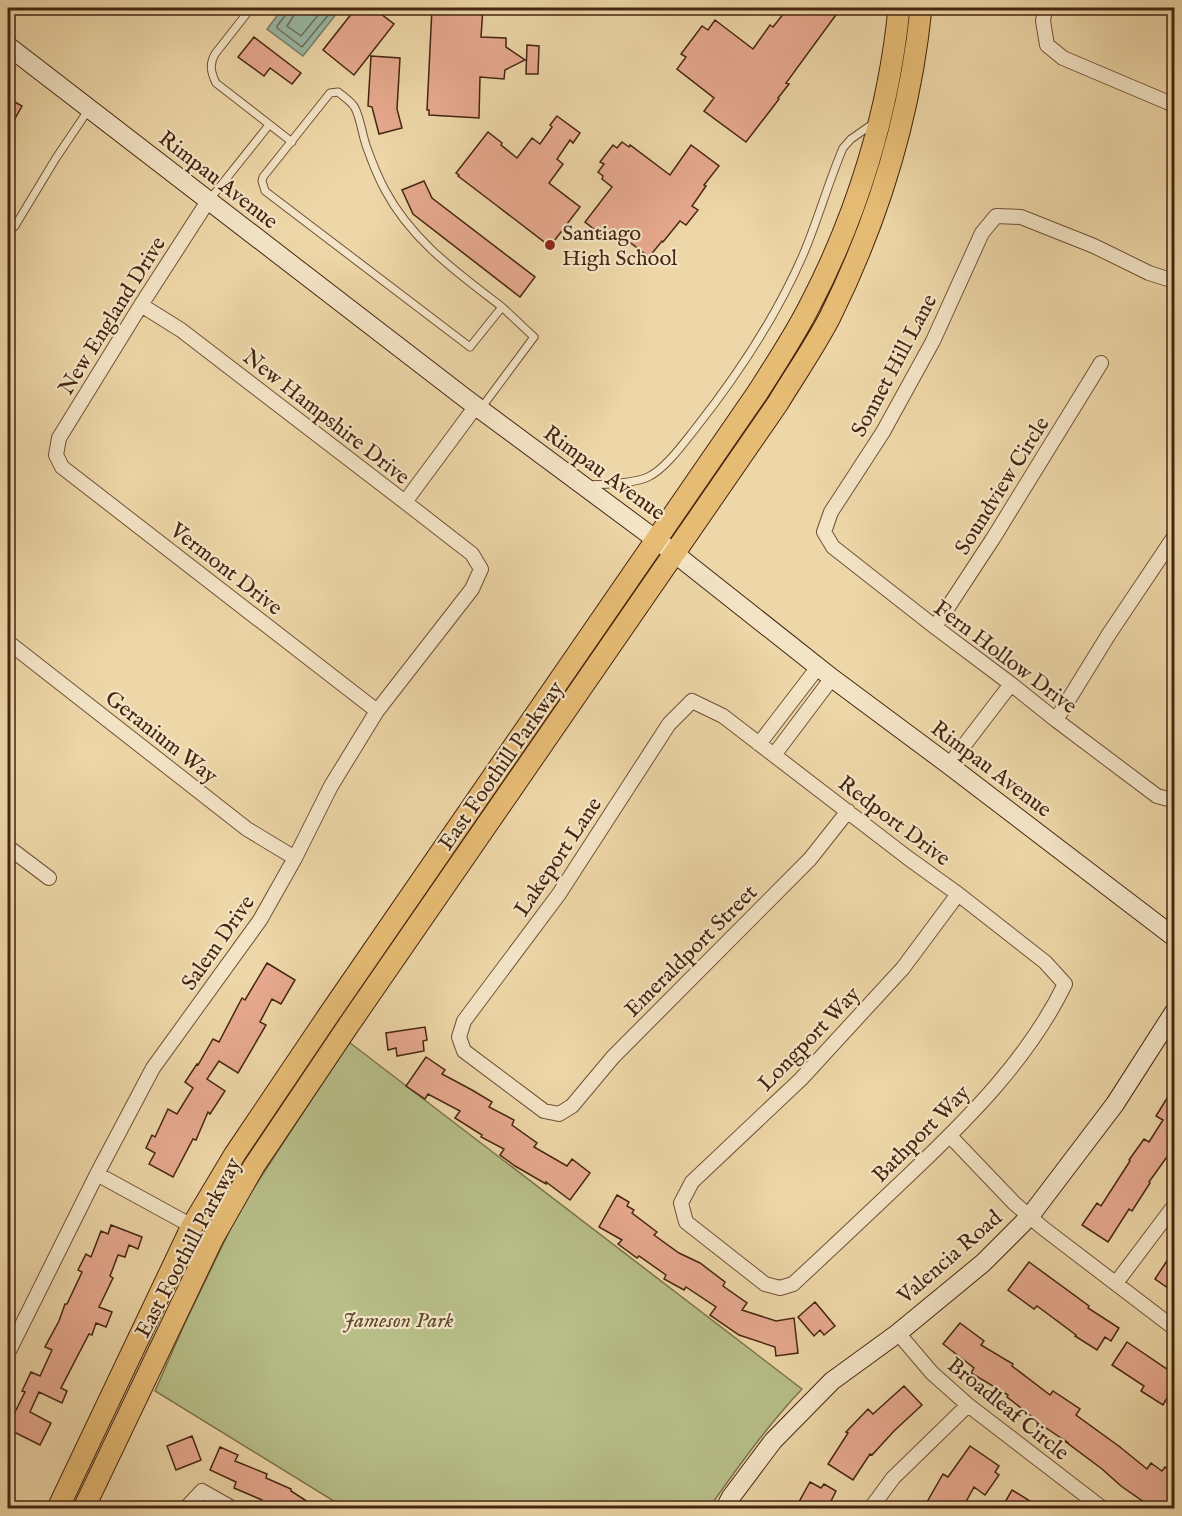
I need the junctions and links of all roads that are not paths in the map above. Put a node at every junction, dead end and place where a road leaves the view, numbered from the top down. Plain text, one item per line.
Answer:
1 (14, 8) edge
2 (251, 8) edge
3 (899, 8) edge
4 (921, 8) edge
5 (1045, 8) edge
6 (8, 18) edge
7 (8, 46) edge
8 (1174, 105) edge
9 (89, 109) junction
10 (879, 120) junction
11 (269, 124) junction
12 (292, 142) junction
13 (208, 201) junction
14 (8, 232) edge
15 (1174, 281) edge
16 (141, 305) junction
17 (502, 307) junction
18 (1101, 363) dead end
19 (478, 408) junction
20 (56, 455) joint
21 (584, 486) junction
22 (405, 502) junction
23 (824, 532) joint
24 (1174, 537) edge
25 (656, 539) junction
26 (674, 553) junction
27 (481, 569) joint
28 (935, 627) junction
29 (8, 642) edge
30 (825, 672) junction
31 (1011, 684) junction
32 (692, 700) joint
33 (377, 711) junction
34 (784, 711) junction
35 (1056, 720) junction
36 (799, 721) junction
37 (759, 744) junction
38 (774, 755) junction
39 (949, 765) junction
40 (1173, 800) edge
41 (848, 811) junction
42 (8, 847) edge
43 (294, 858) junction
44 (49, 879) dead end
45 (958, 894) junction
46 (1174, 937) edge
47 (1065, 984) joint
48 (1174, 1012) edge
49 (559, 1114) joint
50 (950, 1136) junction
51 (97, 1174) junction
52 (1174, 1206) edge
53 (1030, 1216) junction
54 (192, 1226) junction
55 (1116, 1283) junction
56 (780, 1288) joint
57 (1174, 1328) edge
58 (898, 1333) junction
59 (8, 1352) edge
60 (968, 1406) junction
61 (58, 1509) edge
62 (84, 1509) edge
63 (186, 1509) edge
64 (232, 1509) edge
65 (725, 1509) edge
66 (871, 1509) edge
67 (1102, 1509) edge

1 - 6 lane
2 - 11 lane
3 - 10 main road, East Foothill Parkway
4 - 26 main road, East Foothill Parkway
5 - 8 street
7 - 9 main road, Rimpau Avenue
9 - 13 main road, Rimpau Avenue
9 - 14 lane
10 - 21 lane
10 - 25 main road, East Foothill Parkway
11 - 12 lane
11 - 13 lane
12 - 17 lane
12 - 17 lane
13 - 16 street, New England Drive
13 - 19 main road, Rimpau Avenue
15 - 23 street, Sonnet Hill Lane
16 - 20 street, New England Drive
16 - 22 street, New Hampshire Drive
17 - 19 lane
18 - 28 street, Soundview Circle
19 - 21 main road, Rimpau Avenue
19 - 22 street
20 - 33 street, Vermont Drive
21 - 25 main road, Rimpau Avenue
22 - 27 street, New Hampshire Drive
23 - 28 street, Fern Hollow Drive
24 - 35 street
25 - 26 main road, Rimpau Avenue
25 - 54 main road, East Foothill Parkway
26 - 30 main road, Rimpau Avenue
26 - 62 main road, East Foothill Parkway
27 - 33 street, Salem Drive
28 - 31 street, Fern Hollow Drive
29 - 43 street, Geranium Way
30 - 34 street
30 - 36 street
30 - 39 main road, Rimpau Avenue
31 - 35 street, Fern Hollow Drive
31 - 39 street
32 - 37 street, Redport Drive
32 - 49 street, Lakeport Lane
33 - 43 street, Salem Drive
34 - 36 lane
34 - 37 street
35 - 40 street, Fern Hollow Drive
36 - 38 street
37 - 38 street, Redport Drive
38 - 41 street, Redport Drive
39 - 46 main road, Rimpau Avenue
41 - 45 street, Redport Drive
41 - 49 street, Emeraldport Street
42 - 44 street
43 - 51 street, Salem Drive
45 - 47 street, Redport Drive
45 - 56 street, Longport Way
47 - 50 street, Bathport Way
48 - 53 main road, Valencia Road
50 - 53 street
50 - 56 street, Bathport Way
51 - 54 street
51 - 59 street, Salem Drive
52 - 55 street
53 - 55 street
53 - 58 main road, Valencia Road
54 - 61 main road, East Foothill Parkway
55 - 57 street
58 - 60 street, Broadleaf Circle
58 - 65 main road, Valencia Road
60 - 66 street
60 - 67 street, Broadleaf Circle
63 - 64 street

